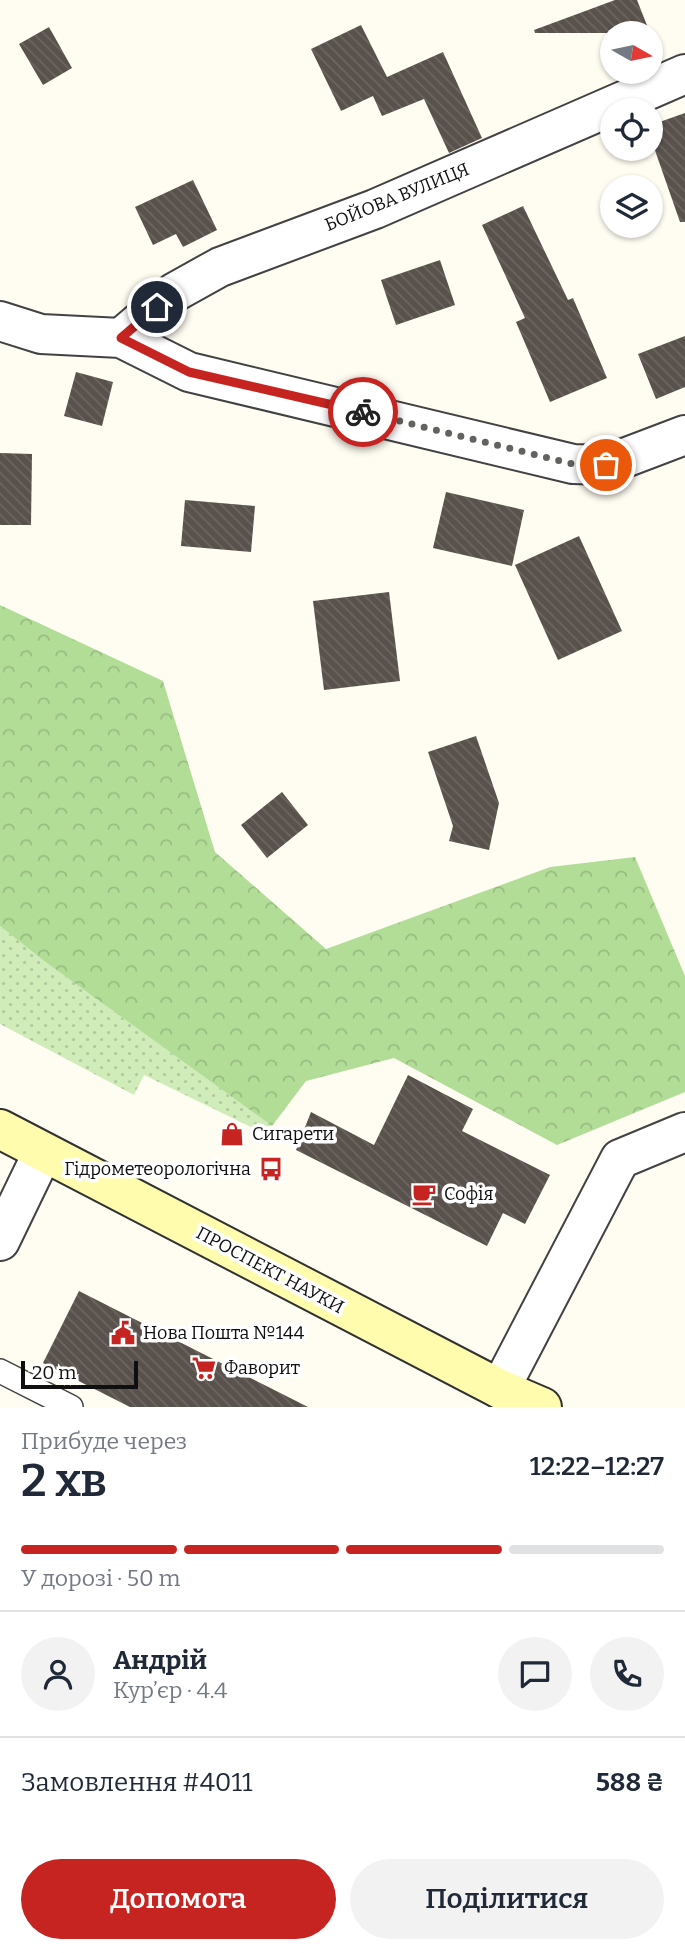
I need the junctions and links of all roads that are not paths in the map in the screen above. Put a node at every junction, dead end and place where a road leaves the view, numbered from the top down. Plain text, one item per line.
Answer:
1 (685, 74) edge
2 (0, 321) edge
3 (121, 338) junction
4 (685, 435) edge
5 (0, 1129) edge
6 (685, 1132) edge
7 (43, 1152) junction
8 (0, 1241) edge
9 (0, 1371) edge
10 (495, 1398) edge
11 (71, 1407) edge
12 (542, 1407) edge

1 - 3 street, БОЙОВА ВУЛИЦЯ
2 - 3 street
3 - 4 street
5 - 7 main road, ПРОСПЕКТ НАУКИ
6 - 10 street
7 - 8 street
7 - 10 main road, ПРОСПЕКТ НАУКИ
9 - 11 lane
10 - 12 main road, ПРОСПЕКТ НАУКИ

